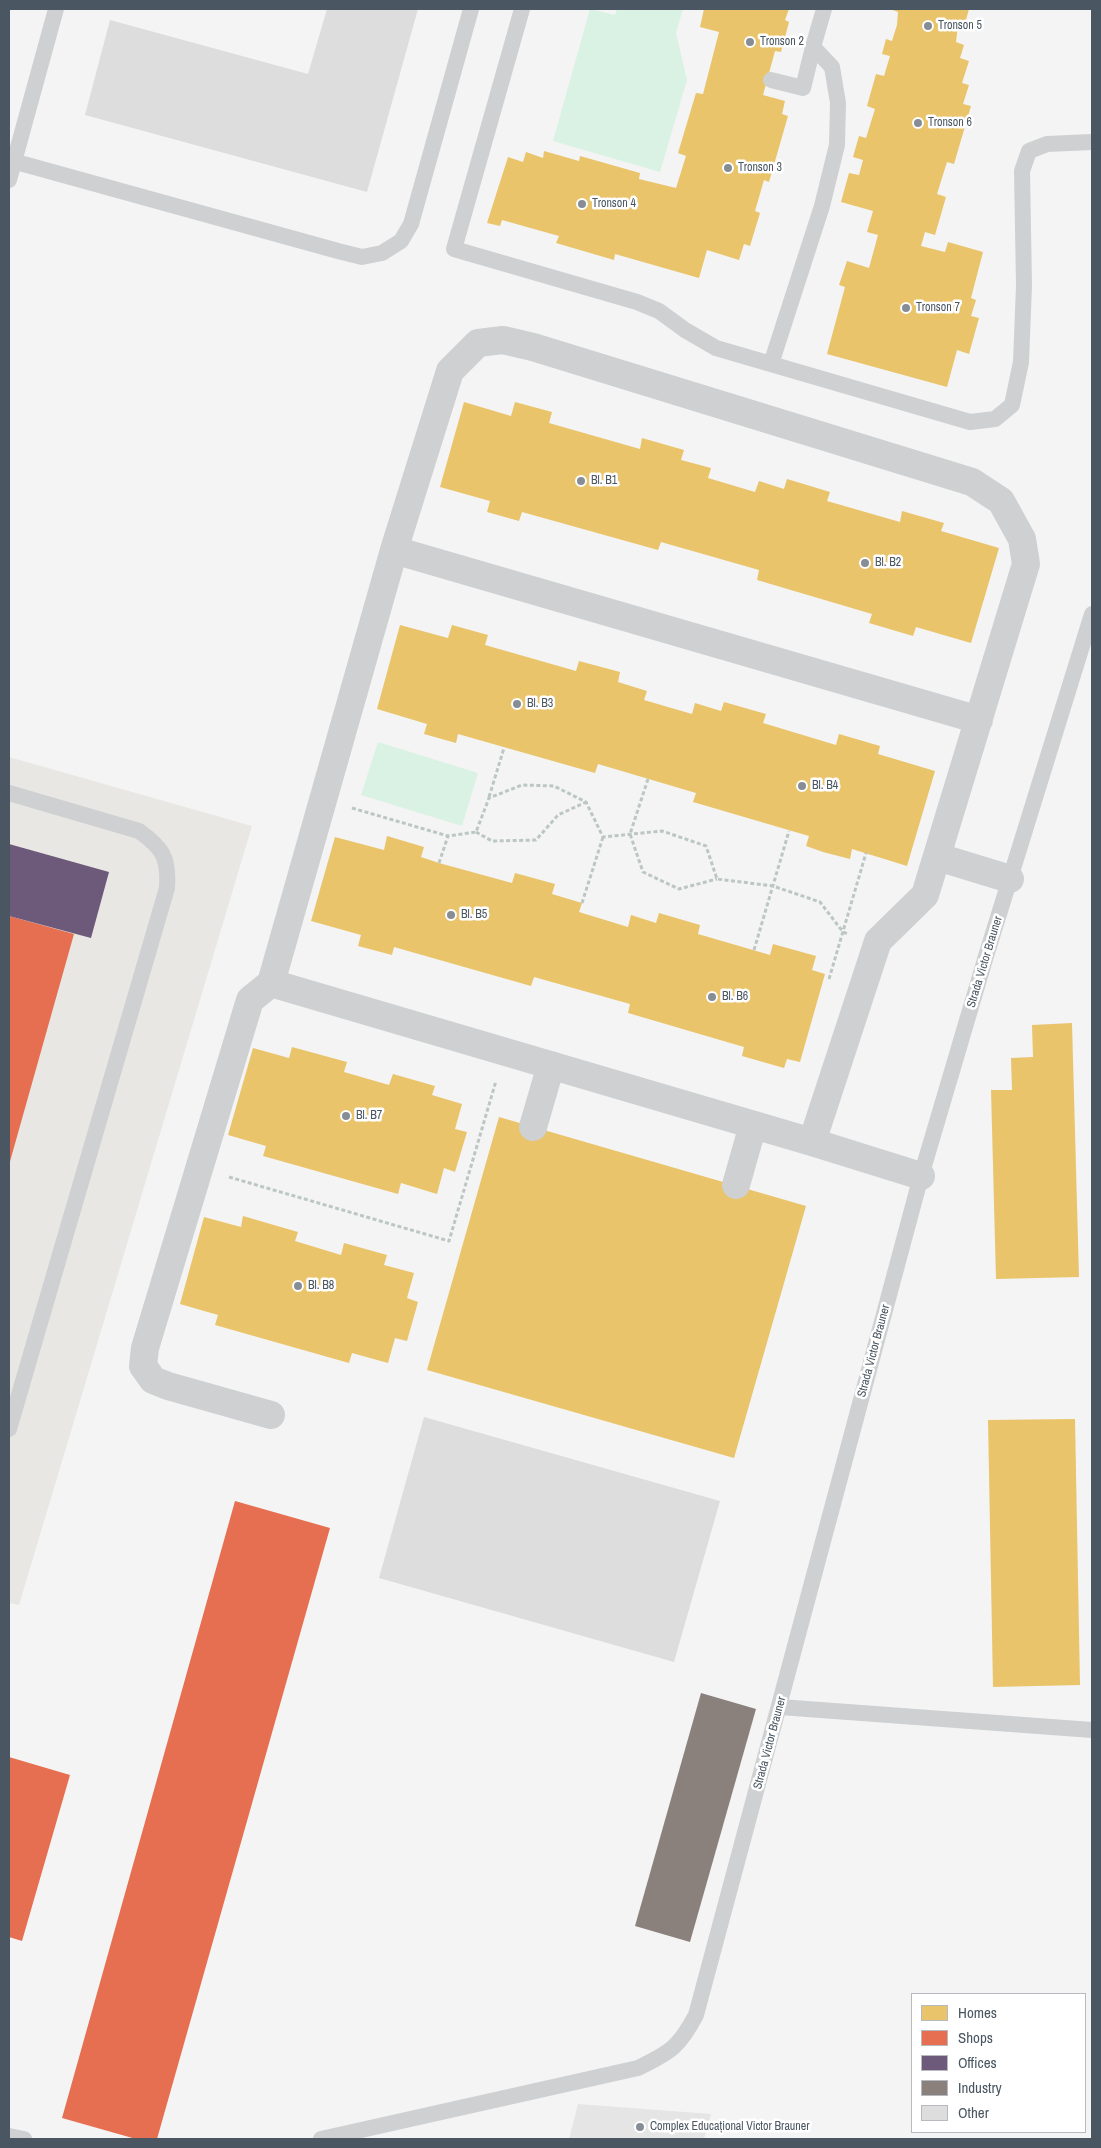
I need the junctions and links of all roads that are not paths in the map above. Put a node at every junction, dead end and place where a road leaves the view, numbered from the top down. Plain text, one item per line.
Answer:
1 (56, 9) edge
2 (471, 9) edge
3 (522, 9) edge
4 (824, 9) edge
5 (813, 47) junction
6 (771, 80) dead end
7 (1092, 142) edge
8 (11, 161) edge
9 (9, 180) edge
10 (771, 364) junction
11 (394, 550) junction
12 (1092, 614) edge
13 (979, 720) junction
14 (9, 792) edge
15 (938, 856) junction
16 (1010, 879) junction
17 (271, 983) junction
18 (551, 1065) junction
19 (753, 1125) junction
20 (533, 1127) dead end
21 (812, 1142) junction
22 (920, 1176) junction
23 (736, 1185) dead end
24 (271, 1415) dead end
25 (9, 1429) edge
26 (780, 1707) junction
27 (1092, 1730) edge
28 (9, 2136) edge
29 (24, 2139) edge
30 (321, 2139) edge

1 - 8 lane
2 - 8 lane
3 - 10 lane
4 - 5 lane
5 - 6 lane
5 - 10 lane
7 - 10 lane
8 - 9 lane
11 - 13 street
11 - 13 street
11 - 17 street
12 - 16 lane, Strada Victor Brauner
13 - 15 street
14 - 25 lane
15 - 16 street
15 - 21 street
16 - 22 lane, Strada Victor Brauner
17 - 18 street
17 - 24 street
18 - 19 street
18 - 20 street
19 - 21 street
19 - 23 street
21 - 22 street
22 - 26 lane, Strada Victor Brauner
26 - 27 lane
26 - 30 lane, Strada Victor Brauner
28 - 29 lane

